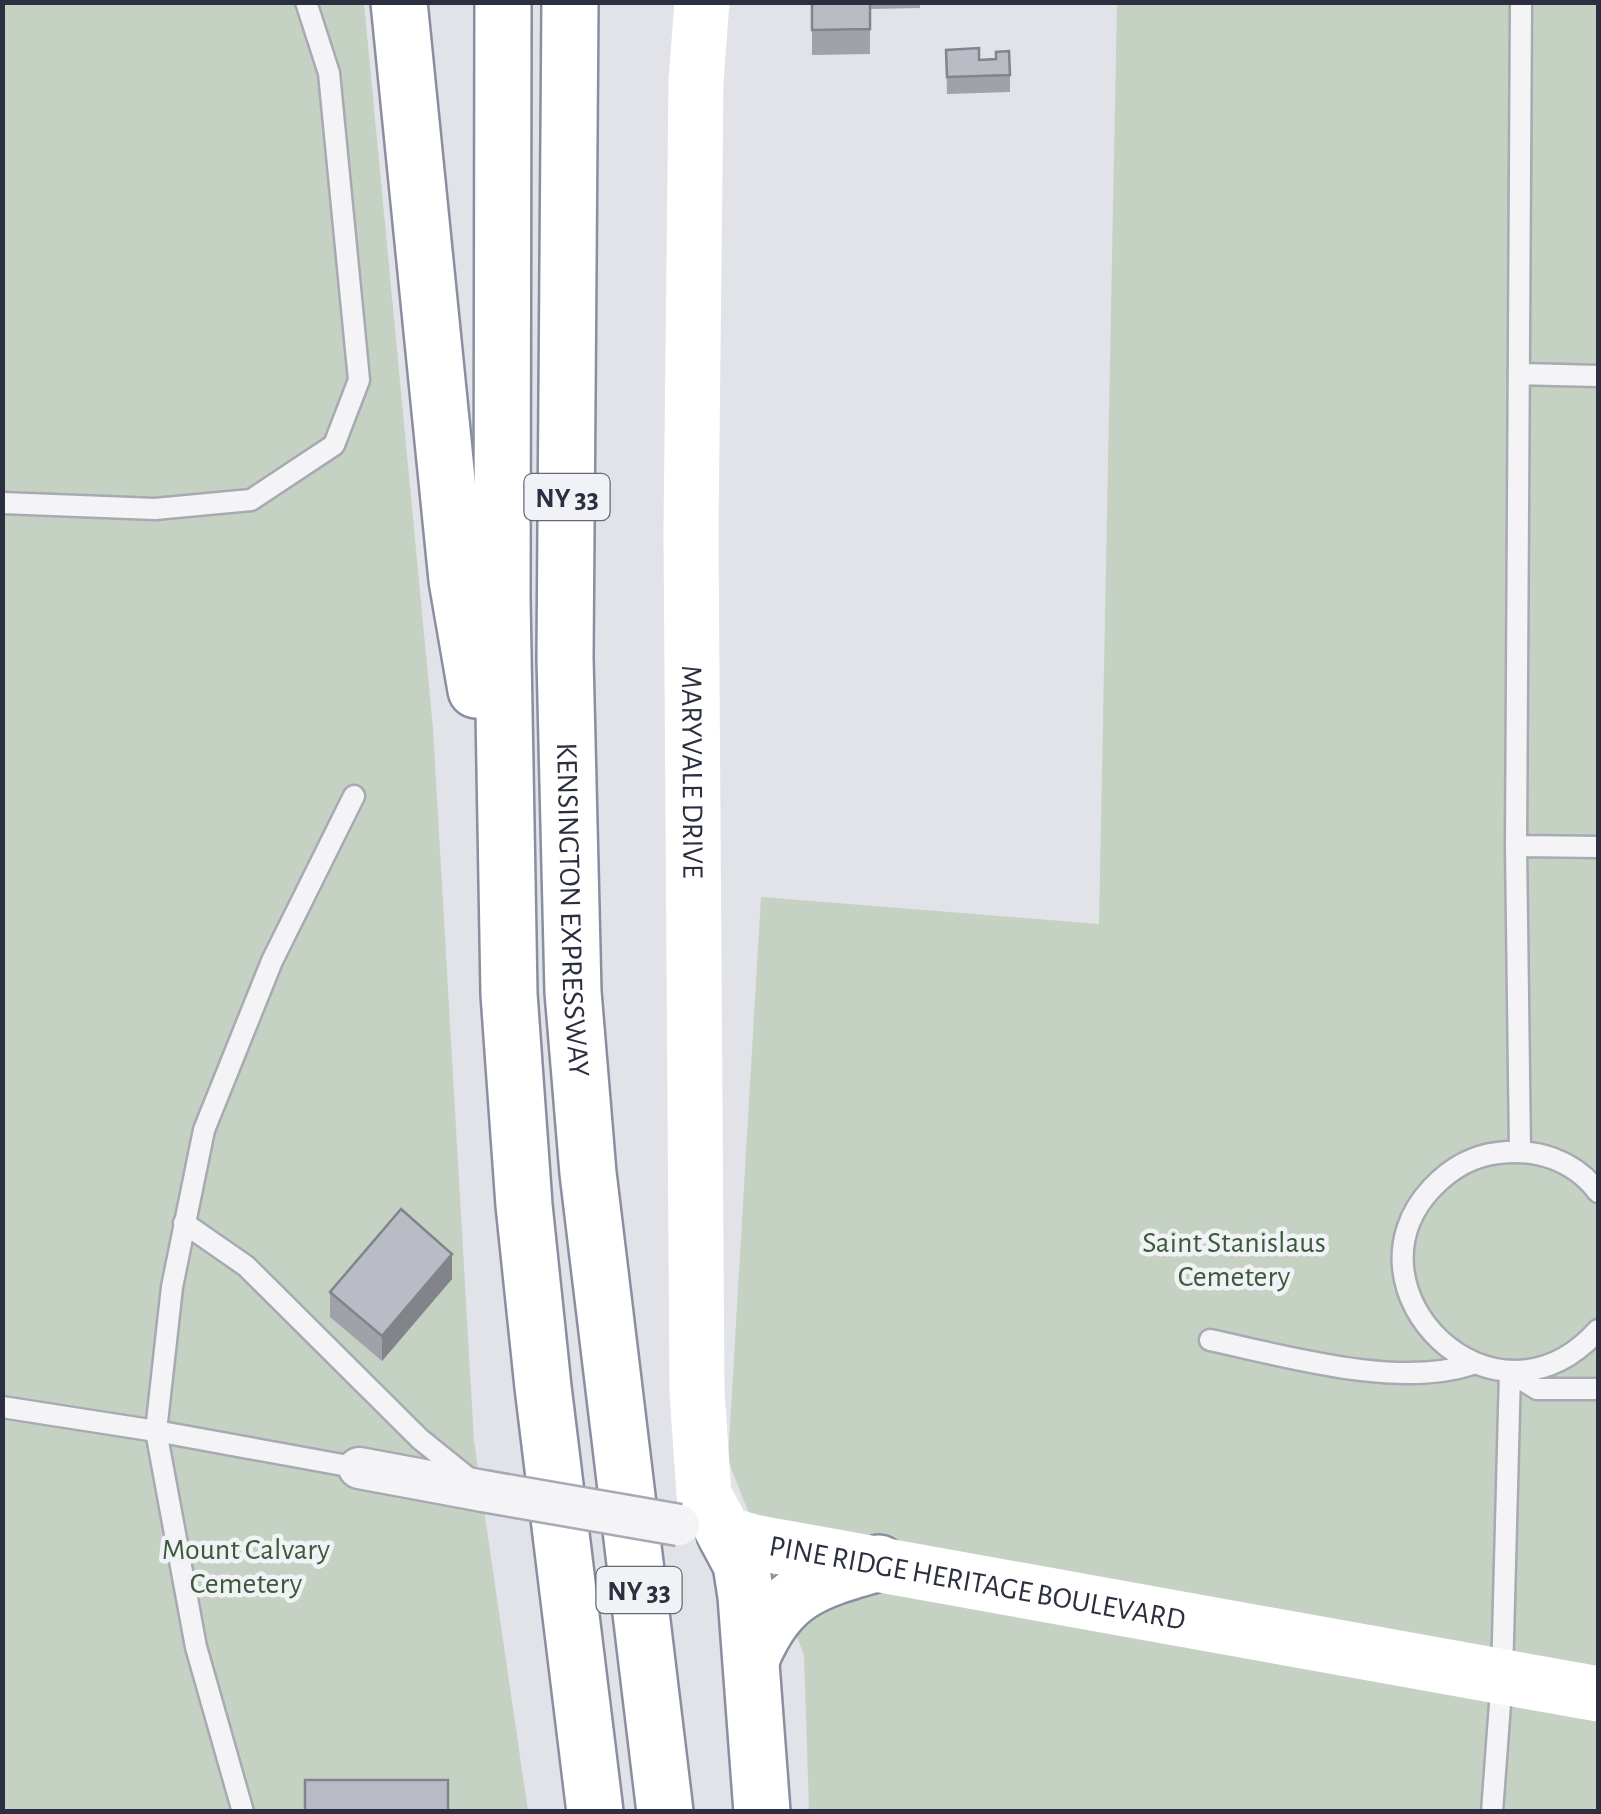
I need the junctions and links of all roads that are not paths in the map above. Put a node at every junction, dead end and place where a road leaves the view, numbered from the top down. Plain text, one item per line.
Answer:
1 (306, 2) edge
2 (399, 2) edge
3 (503, 2) edge
4 (570, 2) edge
5 (702, 2) edge
6 (1522, 2) edge
7 (1519, 374) junction
8 (1598, 376) edge
9 (2, 503) edge
10 (354, 796) dead end
11 (1516, 846) junction
12 (1598, 848) edge
13 (505, 856) junction
14 (1520, 1150) junction
15 (1598, 1192) edge
16 (184, 1223) junction
17 (1598, 1330) edge
18 (1210, 1340) dead end
19 (1472, 1364) junction
20 (1510, 1372) junction
21 (1598, 1390) edge
22 (2, 1407) edge
23 (156, 1431) junction
24 (359, 1468) joint
25 (483, 1490) junction
26 (702, 1530) junction
27 (879, 1563) junction
28 (752, 1656) junction
29 (1502, 1677) junction
30 (1598, 1694) edge
31 (243, 1812) edge
32 (595, 1812) edge
33 (665, 1812) edge
34 (762, 1812) edge
35 (1492, 1812) edge

1 - 9 lane
2 - 13 main road
3 - 13 main road, NY 33
4 - 33 main road, KENSINGTON EXPRESSWAY / NY 33
5 - 26 main road, MARYVALE DRIVE
6 - 7 lane
7 - 8 lane
7 - 11 lane
10 - 16 lane
11 - 12 lane
11 - 14 lane
13 - 32 main road, NY 33
14 - 15 lane
14 - 19 lane
16 - 23 lane
16 - 25 lane
17 - 20 lane
18 - 19 lane
19 - 20 lane
20 - 21 lane
20 - 29 lane
22 - 23 lane
23 - 24 lane
23 - 31 lane
24 - 25 street, PINE RIDGE HERITAGE BOULEVARD
25 - 26 street, PINE RIDGE HERITAGE BOULEVARD, bridge
26 - 27 main road, PINE RIDGE HERITAGE BOULEVARD
26 - 28 main road, MARYVALE DRIVE
27 - 28 main road
27 - 29 main road, PINE RIDGE HERITAGE BOULEVARD
28 - 34 main road, MARYVALE DRIVE
29 - 30 main road, PINE RIDGE HERITAGE BOULEVARD
29 - 35 lane

